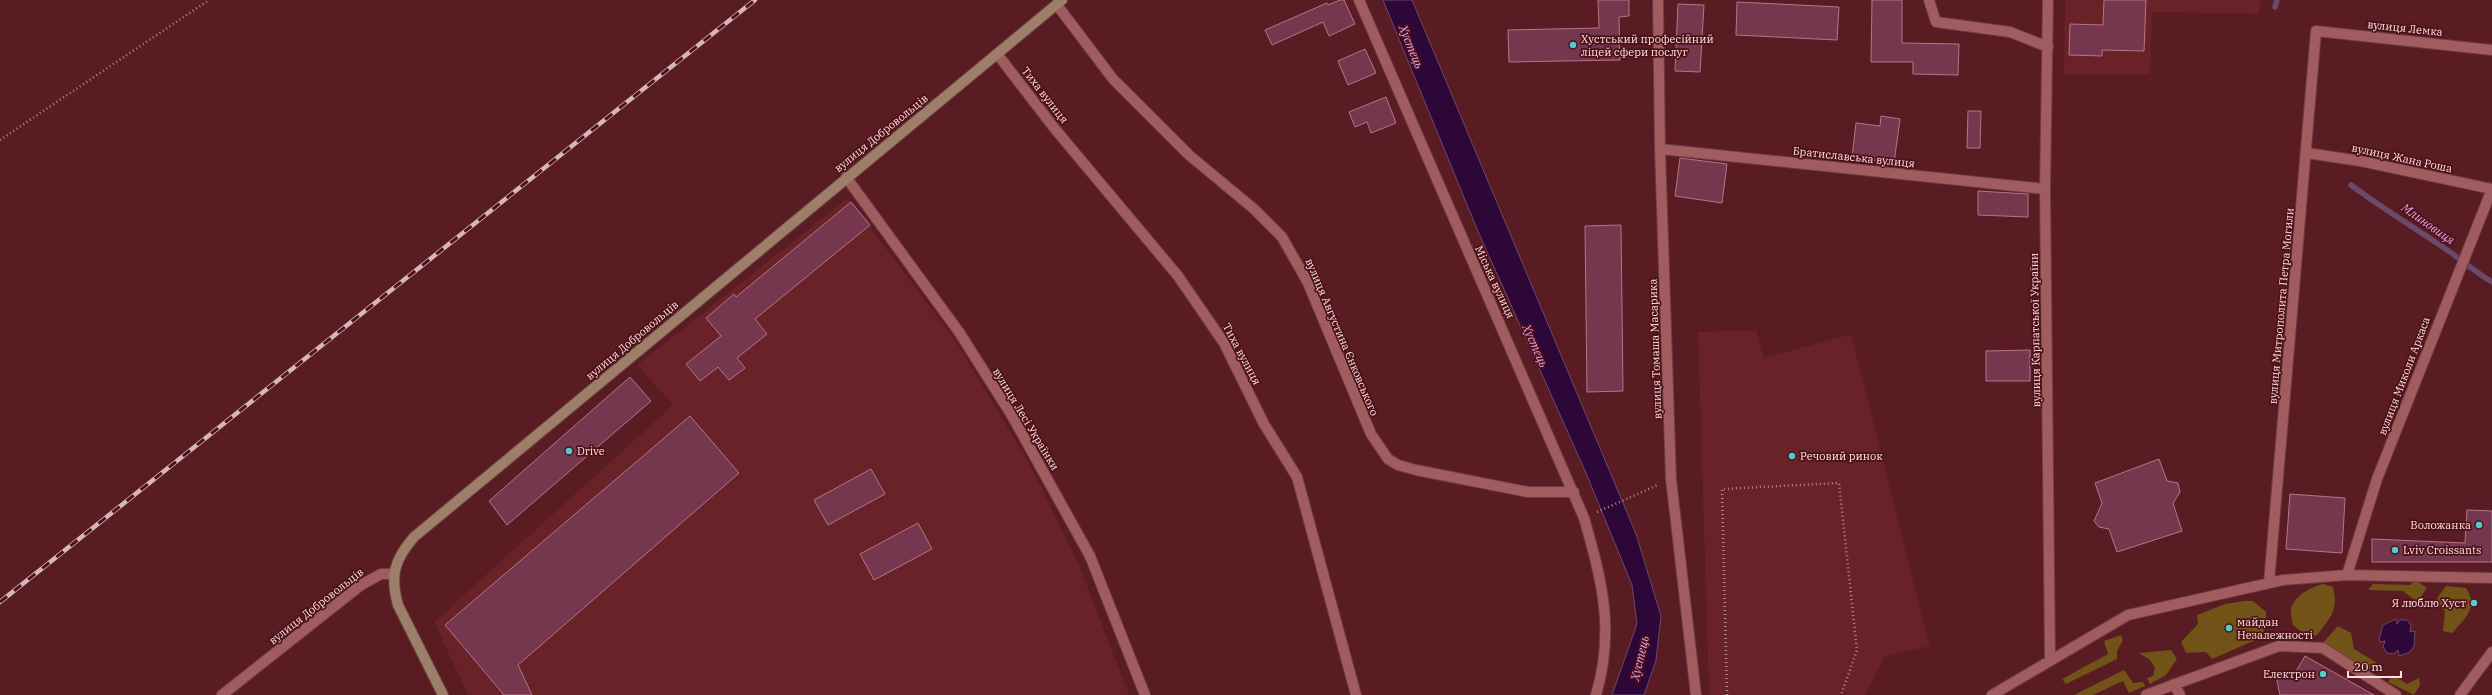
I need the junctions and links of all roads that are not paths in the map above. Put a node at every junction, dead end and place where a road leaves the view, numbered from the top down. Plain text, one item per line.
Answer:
1 (1359, 0) edge
2 (1658, 0) edge
3 (1929, 0) edge
4 (2048, 0) edge
5 (1059, 3) edge
6 (2316, 31) joint
7 (2048, 47) junction
8 (2492, 50) edge
9 (998, 54) junction
10 (1660, 149) junction
11 (2307, 153) junction
12 (846, 177) junction
13 (2045, 189) junction
14 (2492, 189) edge
15 (1574, 492) junction
16 (2349, 572) junction
17 (393, 574) junction
18 (2492, 578) edge
19 (2269, 583) junction
20 (2492, 652) edge
21 (2050, 659) junction
22 (2174, 684) junction
23 (222, 695) edge
24 (443, 695) edge
25 (1145, 695) edge
26 (1356, 695) edge
27 (1596, 695) edge
28 (1696, 695) edge
29 (1992, 695) edge
30 (2146, 695) edge
31 (2180, 695) edge
32 (2396, 695) edge
33 (2460, 695) edge

1 - 15 street, Міська вулиця
2 - 10 street, вулиця Томаша Масарика
3 - 7 street
4 - 7 street, вулиця Карпатської України
5 - 9 main road, вулиця Добровольців
5 - 15 street, вулиця Августина Єнковського
6 - 8 street, вулиця Лемка
6 - 11 street, вулиця Митрополита Петра Могили
7 - 13 street, вулиця Карпатської України
9 - 12 main road, вулиця Добровольців
9 - 26 street, Тиха вулиця
10 - 13 street, Братиславська вулиця
10 - 28 street, вулиця Томаша Масарика
11 - 14 street, вулиця Жана Роша
11 - 19 street, вулиця Митрополита Петра Могили
12 - 17 main road, вулиця Добровольців
12 - 25 street, вулиця Лесі Українки
13 - 21 street, вулиця Карпатської України
14 - 16 street, вулиця Миколи Аркаса
15 - 27 street, Міська вулиця
16 - 18 street
16 - 19 street
17 - 23 street, вулиця Добровольців
17 - 24 main road
19 - 21 street
20 - 33 street
21 - 29 street
22 - 30 street
22 - 31 street
22 - 32 street

